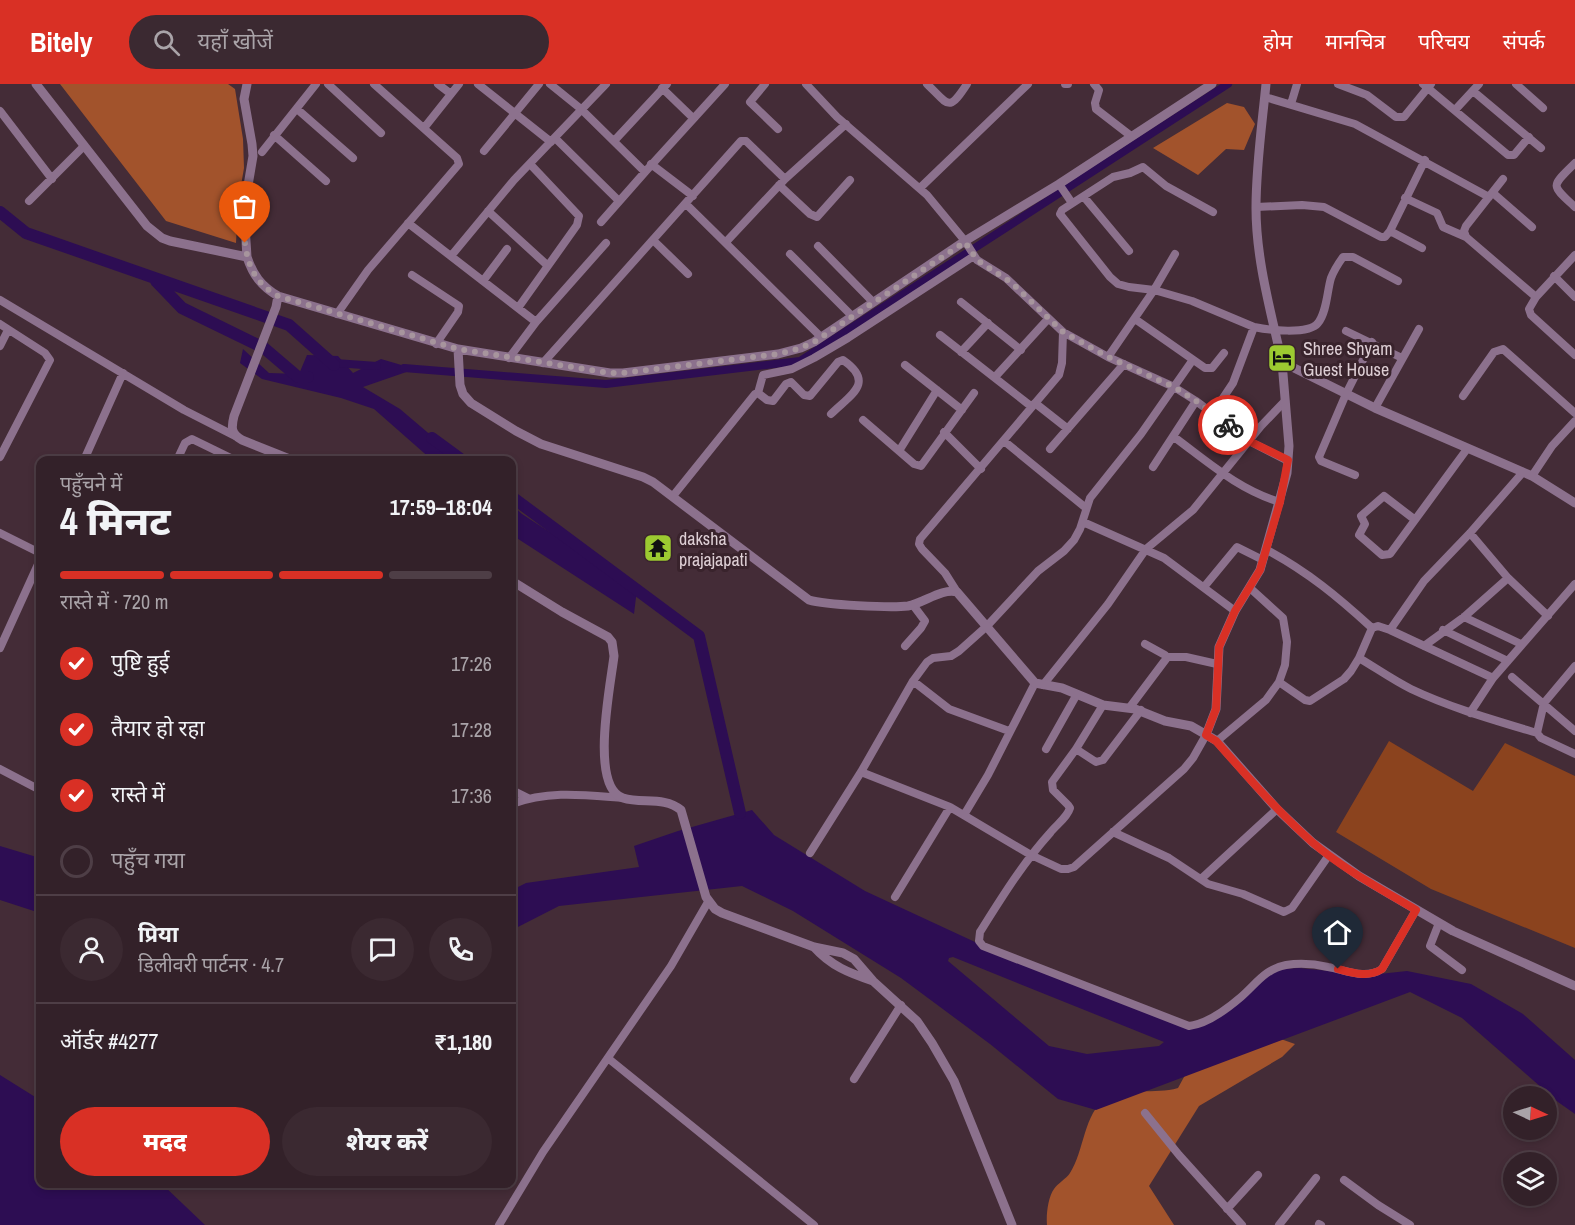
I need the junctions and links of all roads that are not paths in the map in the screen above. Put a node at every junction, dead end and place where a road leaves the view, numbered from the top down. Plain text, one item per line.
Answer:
1 (36, 84) edge
2 (247, 84) edge
3 (316, 84) edge
4 (328, 84) edge
5 (374, 84) edge
6 (438, 84) edge
7 (459, 84) edge
8 (478, 84) edge
9 (540, 84) edge
10 (551, 84) edge
11 (606, 84) edge
12 (724, 84) edge
13 (765, 84) edge
14 (806, 84) edge
15 (927, 84) edge
16 (967, 84) edge
17 (1028, 84) edge
18 (1095, 84) edge
19 (1212, 84) edge
20 (1266, 84) edge
21 (1298, 84) edge
22 (1338, 84) edge
23 (1516, 84) edge
24 (1427, 85) edge
25 (665, 86) edge
26 (1476, 87) edge
27 (451, 94) junction
28 (1265, 97) junction
29 (1291, 104) junction
30 (1543, 108) dead end
31 (297, 109) junction
32 (581, 109) junction
33 (1455, 110) junction
34 (0, 111) edge
35 (514, 113) junction
36 (693, 118) junction
37 (846, 124) junction
38 (424, 128) junction
39 (777, 129) dead end
40 (381, 133) dead end
41 (274, 135) junction
42 (1131, 136) junction
43 (1529, 137) junction
44 (553, 140) junction
45 (614, 141) junction
46 (84, 146) junction
47 (1541, 148) dead end
48 (484, 151) dead end
49 (262, 152) dead end
50 (353, 158) dead end
51 (1425, 160) junction
52 (1575, 163) edge
53 (530, 164) junction
54 (651, 164) junction
55 (645, 172) junction
56 (52, 179) junction
57 (1503, 179) dead end
58 (850, 180) dead end
59 (326, 181) dead end
60 (782, 182) junction
61 (1061, 186) junction
62 (920, 188) junction
63 (1491, 195) junction
64 (693, 196) junction
65 (1084, 197) junction
66 (1405, 198) junction
67 (1070, 200) junction
68 (29, 201) dead end
69 (620, 201) junction
70 (686, 204) junction
71 (1256, 207) junction
72 (1575, 207) edge
73 (488, 211) junction
74 (1213, 212) dead end
75 (601, 222) dead end
76 (408, 223) junction
77 (1532, 226) dead end
78 (1390, 231) junction
79 (1466, 237) junction
80 (653, 240) junction
81 (726, 242) junction
82 (606, 243) dead end
83 (966, 243) junction
84 (818, 246) dead end
85 (1422, 248) dead end
86 (507, 249) dead end
87 (1129, 251) dead end
88 (790, 254) dead end
89 (1175, 254) dead end
90 (1575, 255) edge
91 (247, 256) junction
92 (451, 256) junction
93 (974, 256) junction
94 (547, 265) junction
95 (688, 274) dead end
96 (412, 275) dead end
97 (1554, 276) junction
98 (483, 280) junction
99 (1398, 281) dead end
100 (1154, 290) junction
101 (278, 296) junction
102 (1536, 297) junction
103 (1575, 297) edge
104 (0, 300) edge
105 (873, 302) junction
106 (962, 302) dead end
107 (518, 308) junction
108 (337, 314) junction
109 (852, 316) junction
110 (1048, 319) junction
111 (1135, 319) junction
112 (536, 322) junction
113 (988, 323) junction
114 (0, 324) edge
115 (1254, 327) junction
116 (1275, 329) junction
117 (1419, 329) dead end
118 (8, 330) junction
119 (1346, 331) dead end
120 (1063, 332) junction
121 (940, 334) dead end
122 (821, 337) junction
123 (1372, 342) junction
124 (436, 344) junction
125 (0, 346) edge
126 (1021, 350) junction
127 (961, 352) junction
128 (458, 353) junction
129 (1224, 353) dead end
130 (1575, 355) edge
131 (1108, 357) junction
132 (510, 358) junction
133 (1402, 358) junction
134 (1192, 361) junction
135 (1282, 362) junction
136 (543, 363) junction
137 (1124, 364) junction
138 (905, 365) dead end
139 (123, 373) junction
140 (995, 377) junction
141 (1174, 387) junction
142 (938, 390) junction
143 (758, 393) junction
144 (975, 393) dead end
145 (1346, 394) junction
146 (1463, 396) dead end
147 (1196, 401) junction
148 (1285, 401) junction
149 (1034, 405) junction
150 (1375, 408) junction
151 (962, 410) junction
152 (1213, 413) junction
153 (1575, 413) edge
154 (831, 414) dead end
155 (863, 420) dead end
156 (1575, 422) edge
157 (1068, 429) junction
158 (944, 432) junction
159 (235, 436) junction
160 (1174, 437) junction
161 (1004, 441) junction
162 (1249, 441) junction
163 (1050, 448) dead end
164 (1467, 449) junction
165 (899, 451) junction
166 (86, 456) edge
167 (179, 456) edge
168 (227, 456) edge
169 (282, 456) edge
170 (0, 457) edge
171 (1288, 460) junction
172 (1153, 467) dead end
173 (981, 469) junction
174 (1223, 474) junction
175 (1528, 474) junction
176 (1355, 475) dead end
177 (673, 496) junction
178 (1280, 502) junction
179 (1575, 503) edge
180 (1086, 508) junction
181 (1414, 519) junction
182 (1083, 522) junction
183 (0, 533) edge
184 (1470, 534) junction
185 (1146, 549) junction
186 (36, 551) edge
187 (1265, 555) junction
188 (36, 569) edge
189 (1508, 578) junction
190 (516, 583) edge
191 (1575, 584) edge
192 (1204, 587) junction
193 (1250, 588) junction
194 (957, 592) junction
195 (913, 605) junction
196 (1235, 611) junction
197 (1548, 616) junction
198 (1464, 617) junction
199 (987, 626) junction
200 (1372, 628) junction
201 (1390, 630) junction
202 (1443, 630) junction
203 (1145, 644) dead end
204 (1521, 645) junction
205 (905, 646) dead end
206 (1424, 646) junction
207 (0, 648) edge
208 (1167, 657) junction
209 (1359, 658) junction
210 (1508, 661) junction
211 (1217, 664) junction
212 (1575, 666) edge
213 (1512, 677) dead end
214 (1493, 678) junction
215 (913, 681) junction
216 (1279, 682) junction
217 (1039, 684) junction
218 (1077, 694) junction
219 (1544, 703) junction
220 (1103, 705) junction
221 (1130, 707) junction
222 (1141, 710) junction
223 (1470, 713) junction
224 (1009, 731) junction
225 (1575, 731) edge
226 (1537, 733) junction
227 (1206, 735) junction
228 (1216, 741) junction
229 (1046, 749) dead end
230 (1076, 750) junction
231 (1574, 753) edge
232 (0, 769) edge
233 (861, 772) junction
234 (36, 787) edge
235 (516, 792) edge
236 (528, 798) junction
237 (623, 798) junction
238 (516, 802) edge
239 (950, 807) junction
240 (1277, 809) junction
241 (964, 815) junction
242 (1113, 832) junction
243 (810, 853) dead end
244 (1031, 855) junction
245 (1329, 855) junction
246 (1201, 879) junction
247 (895, 897) dead end
248 (707, 899) junction
249 (1416, 910) junction
250 (1439, 923) junction
251 (814, 947) junction
252 (1462, 970) dead end
253 (873, 981) junction
254 (1575, 986) edge
255 (900, 1005) junction
256 (609, 1059) junction
257 (854, 1079) dead end
258 (1145, 1113) dead end
259 (1258, 1175) dead end
260 (1316, 1178) dead end
261 (1344, 1180) dead end
262 (1227, 1209) junction
263 (1400, 1223) edge
264 (500, 1225) edge
265 (814, 1225) edge
266 (1012, 1225) edge
267 (1242, 1225) edge
268 (1279, 1225) edge
269 (1410, 1225) edge

1 - 46 street
2 - 91 street
3 - 31 street
4 - 40 street
5 - 38 street
6 - 27 street
7 - 27 street
8 - 35 street
9 - 35 street
10 - 32 street
11 - 32 street
12 - 36 street
13 - 39 street
14 - 37 street
15 - 16 street
17 - 62 street
18 - 42 street
19 - 42 street
20 - 28 street
21 - 29 street
22 - 24 street
23 - 30 street
24 - 33 street
25 - 36 street
25 - 45 street
26 - 33 street
26 - 43 street
27 - 38 street
28 - 29 street
28 - 71 street
29 - 51 street
31 - 41 street
31 - 50 street
32 - 44 street
32 - 45 street
33 - 43 street
34 - 56 street
35 - 44 street
35 - 48 street
36 - 54 street
37 - 60 street
37 - 62 street
38 - 76 street
41 - 49 street
41 - 59 street
42 - 61 street
43 - 47 street
44 - 53 street
44 - 69 street
45 - 55 street
46 - 56 street
46 - 91 street
51 - 63 street
51 - 66 street
52 - 72 street
53 - 73 street
53 - 94 street
54 - 55 street
54 - 64 street
55 - 69 street
56 - 68 street
57 - 63 street
58 - 60 street
60 - 64 street
60 - 81 street
61 - 67 street
61 - 83 street
62 - 83 street
63 - 77 street
63 - 79 street
64 - 70 street
65 - 67 street
65 - 74 street
65 - 87 street
66 - 78 street
66 - 79 street
67 - 100 street
69 - 75 street
70 - 80 street
70 - 81 street
71 - 78 street
71 - 116 street
73 - 92 street
73 - 94 street
76 - 92 street
76 - 108 street
78 - 85 street
79 - 102 street
80 - 95 street
80 - 136 street
81 - 122 street
82 - 112 street
83 - 93 street
83 - 105 street
84 - 105 street
86 - 98 street
88 - 109 street
89 - 100 street
90 - 97 street
91 - 101 street
92 - 98 street
93 - 110 street
93 - 143 street
94 - 107 street
96 - 124 street
97 - 102 street
97 - 103 street
98 - 107 street
99 - 116 street
100 - 111 street
100 - 115 street
101 - 108 street
101 - 159 street
102 - 130 street
104 - 139 street
105 - 109 street
106 - 113 street
107 - 112 street
108 - 124 street
109 - 122 street
110 - 120 street
110 - 126 street
111 - 131 street
111 - 134 street
112 - 132 street
113 - 126 street
113 - 127 street
114 - 118 street
115 - 116 street
115 - 152 street
116 - 135 street
117 - 133 street
118 - 125 street
118 - 170 street
119 - 123 street
120 - 131 street
120 - 149 street
121 - 127 street
122 - 136 street
123 - 133 street
123 - 145 street
124 - 128 street
126 - 140 street
127 - 140 street
128 - 132 street
128 - 177 street
129 - 134 street
131 - 137 street
132 - 136 street
133 - 150 street
134 - 141 street
135 - 145 street
135 - 148 street
137 - 141 street
137 - 157 street
138 - 142 street
139 - 159 street
139 - 166 street
140 - 149 street
141 - 147 street
141 - 180 street
142 - 151 street
142 - 165 street
143 - 154 street
143 - 177 street
144 - 151 street
145 - 150 street
145 - 176 street
146 - 153 street
147 - 152 street
147 - 160 street
148 - 162 street
148 - 171 street
149 - 157 street
149 - 161 street
150 - 164 street
151 - 158 street
152 - 162 street
155 - 165 street
156 - 175 street
157 - 163 street
158 - 165 street
158 - 173 street
159 - 169 street
160 - 172 street
160 - 174 street
161 - 173 street
161 - 180 street
162 - 171 street
162 - 174 street
164 - 175 street
164 - 181 street
167 - 168 street
171 - 178 street
173 - 194 street
174 - 178 street
174 - 185 street
175 - 179 street
175 - 184 street
177 - 195 street
178 - 187 street
180 - 182 street
181 - 181 street
182 - 185 street
182 - 199 street
183 - 186 street
184 - 189 street
184 - 201 street
185 - 192 street
185 - 217 street
187 - 192 street
187 - 193 street
187 - 200 street
188 - 207 street
189 - 197 street
189 - 198 street
190 - 237 street
191 - 197 street
192 - 196 street
193 - 196 street
193 - 216 street
194 - 195 street
194 - 199 street
195 - 205 street
196 - 211 street
197 - 204 street
198 - 202 street
198 - 204 street
199 - 215 street
199 - 217 street
200 - 201 street
200 - 209 street
201 - 206 street
202 - 206 street
202 - 210 street
203 - 208 street
204 - 210 street
206 - 214 street
208 - 211 street
208 - 221 street
209 - 216 street
209 - 223 street
210 - 214 street
211 - 227 street
212 - 219 street
213 - 219 street
214 - 223 street
215 - 224 street
215 - 233 street
216 - 228 street
217 - 218 street
217 - 224 street
218 - 220 street
218 - 229 street
219 - 225 street
219 - 226 street
220 - 221 street
220 - 230 street
221 - 222 street
222 - 227 street
222 - 230 street
223 - 226 street
224 - 241 street
226 - 231 street
227 - 228 street
227 - 242 street
228 - 240 street
230 - 244 street
232 - 234 street
233 - 239 street
233 - 243 street
235 - 236 street
236 - 237 street
236 - 238 street
237 - 248 street
239 - 241 street
239 - 247 street
240 - 245 street
240 - 246 street
241 - 244 street
242 - 244 street
242 - 246 street
244 - 249 street
245 - 246 street
245 - 249 street
248 - 251 street
248 - 256 street
249 - 250 street
250 - 252 street
250 - 254 street
251 - 253 street
251 - 253 street
253 - 255 street
255 - 257 street
255 - 266 street
256 - 264 street
256 - 265 street
258 - 262 street
259 - 262 street
260 - 268 street
261 - 263 street
262 - 267 street
263 - 269 street

